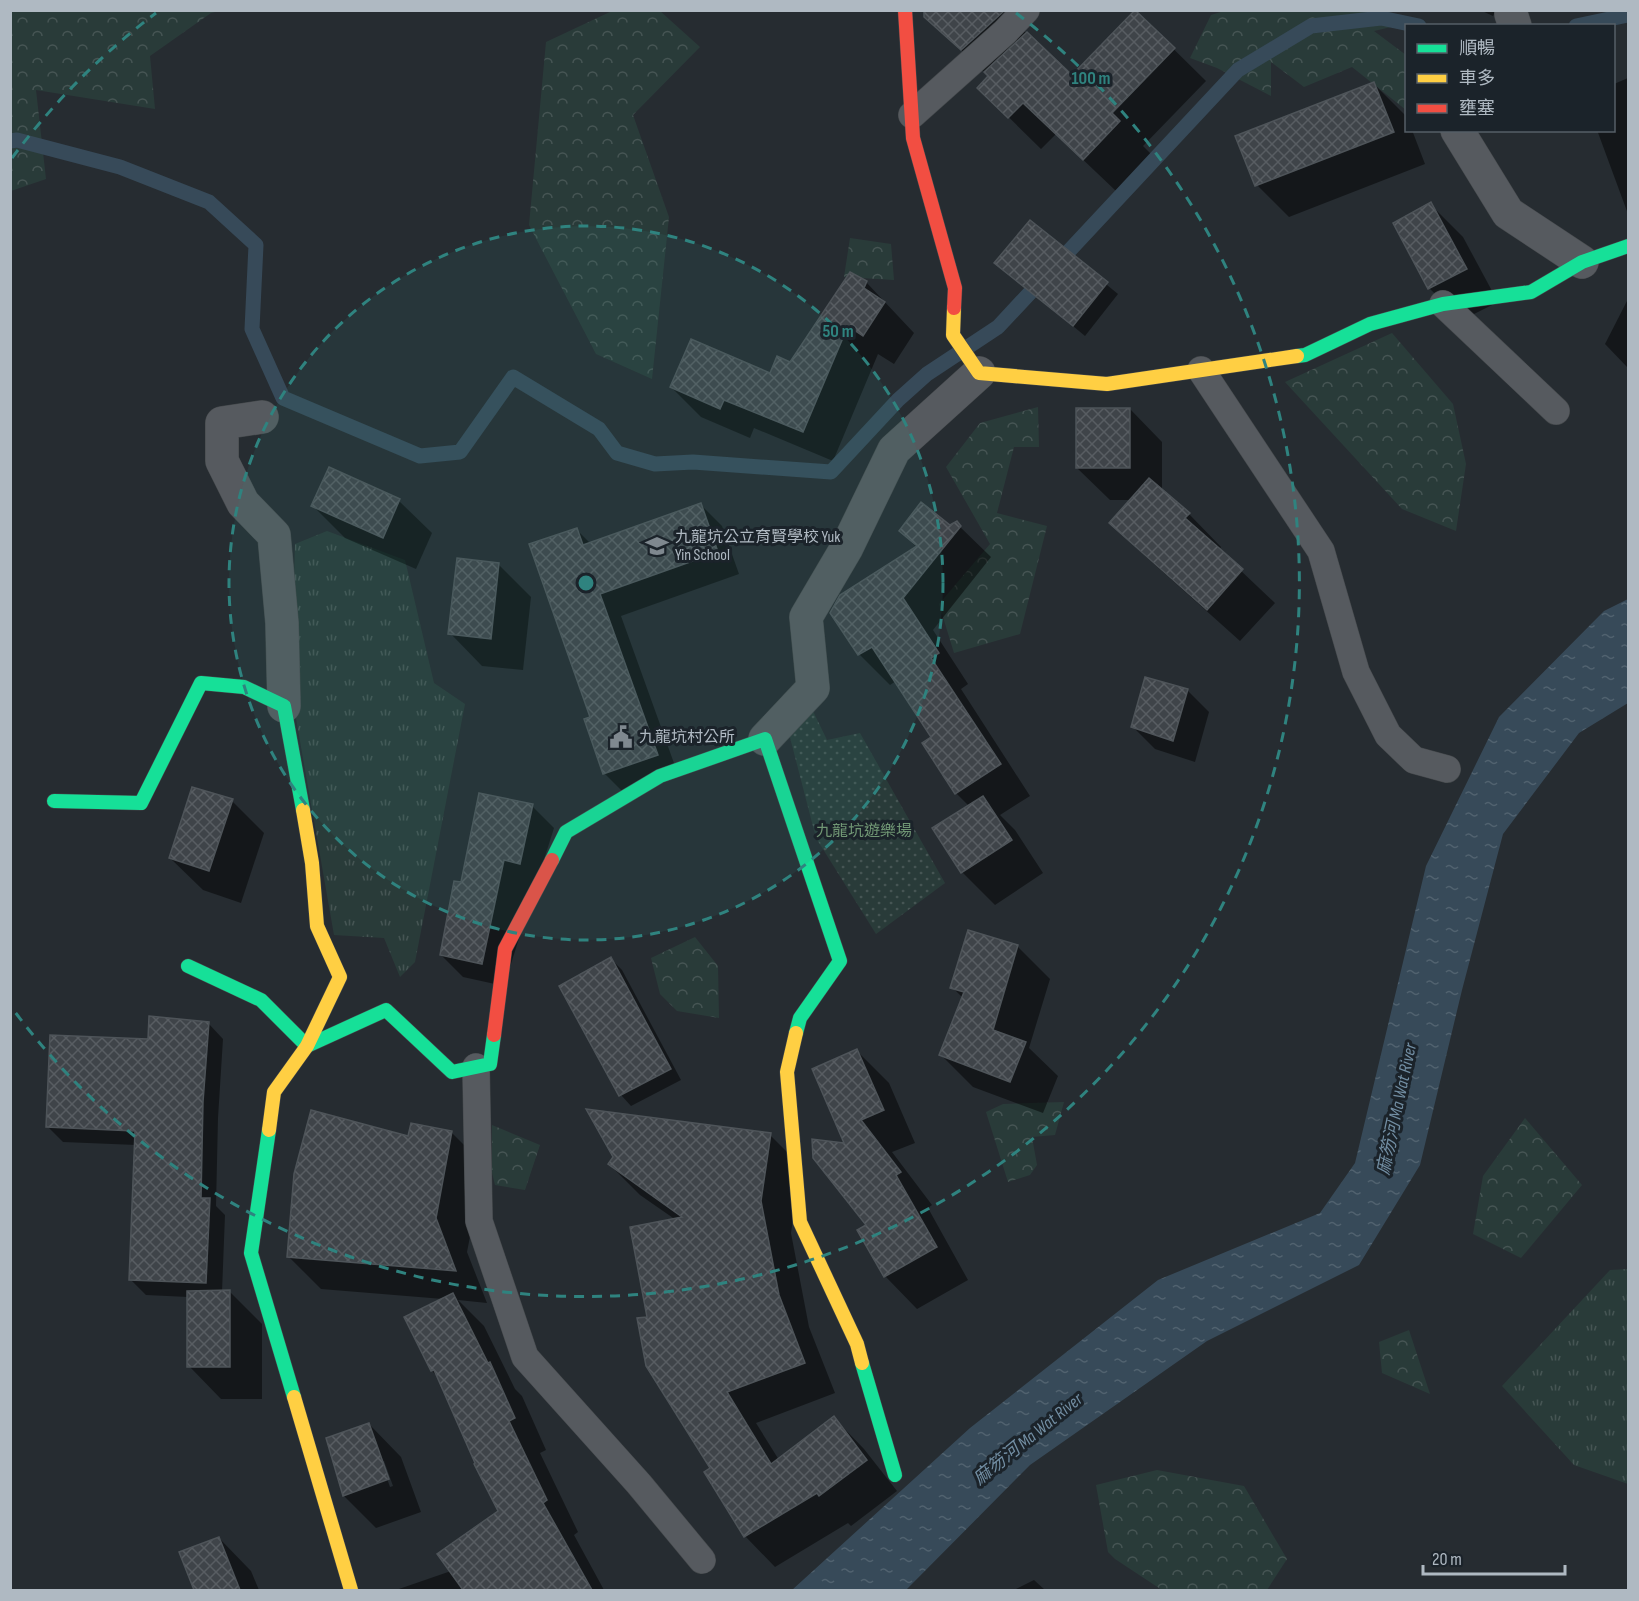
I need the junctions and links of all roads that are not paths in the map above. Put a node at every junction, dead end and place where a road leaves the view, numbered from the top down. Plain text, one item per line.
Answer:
1 (905, 10) edge
2 (1026, 10) edge
3 (912, 115) junction
4 (1458, 132) edge
5 (1629, 246) edge
6 (1582, 262) junction
7 (1443, 304) junction
8 (1201, 370) junction
9 (979, 373) junction
10 (1556, 411) dead end
11 (262, 417) dead end
12 (284, 706) junction
13 (765, 739) junction
14 (1447, 769) dead end
15 (54, 801) dead end
16 (188, 966) dead end
17 (307, 1046) junction
18 (476, 1067) junction
19 (895, 1475) dead end
20 (702, 1560) dead end
21 (351, 1590) edge

1 - 3 street
2 - 3 lane
3 - 9 street
4 - 6 street
5 - 6 street
6 - 7 street
7 - 8 street
7 - 10 lane
8 - 9 street
8 - 14 lane
9 - 13 street
11 - 12 street
12 - 15 street
12 - 17 street
13 - 18 street
13 - 19 street
16 - 17 street
17 - 18 street
17 - 21 street
18 - 20 lane

